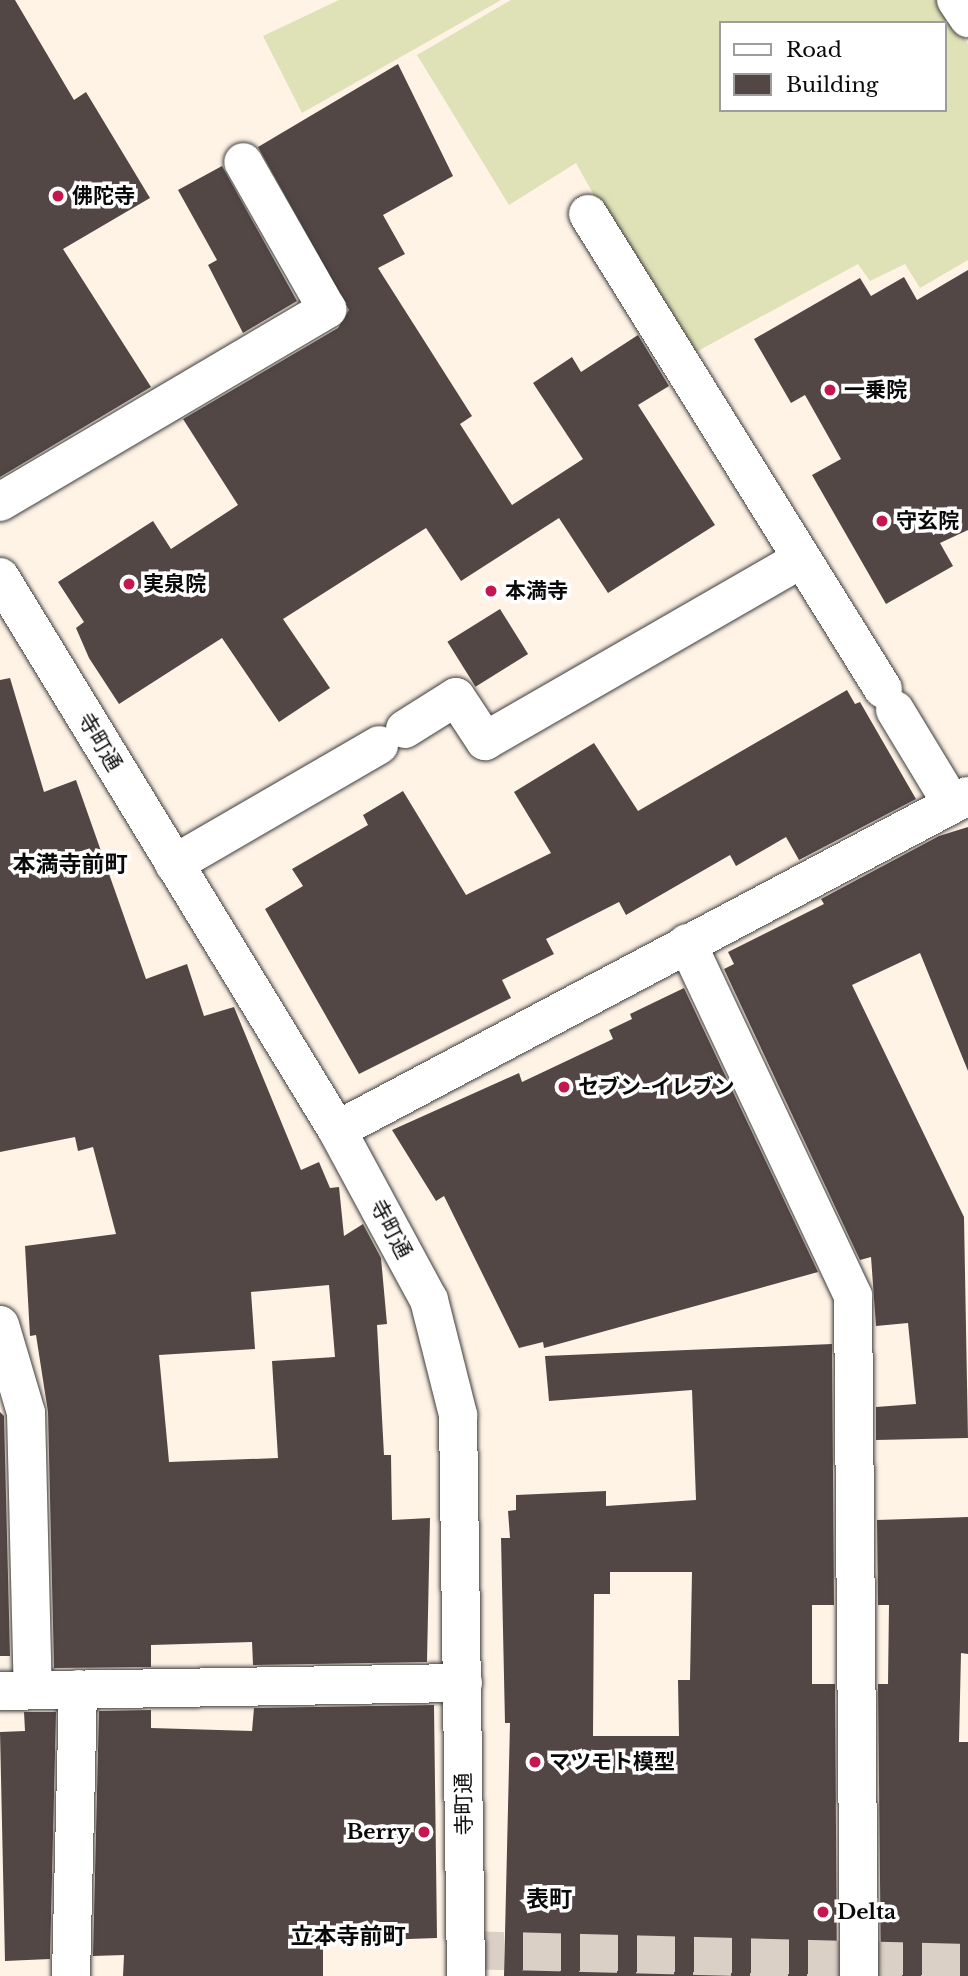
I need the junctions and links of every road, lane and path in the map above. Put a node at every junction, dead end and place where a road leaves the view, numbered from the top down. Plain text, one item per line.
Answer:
1 (956, 0) edge
2 (968, 18) edge
3 (243, 162) dead end
4 (588, 214) dead end
5 (0, 502) edge
6 (801, 559) junction
7 (0, 577) edge
8 (960, 800) edge
9 (174, 864) junction
10 (687, 943) junction
11 (337, 1130) junction
12 (0, 1325) edge
13 (463, 1683) junction
14 (78, 1689) junction
15 (17, 1690) edge
16 (71, 1976) edge
17 (466, 1976) edge
18 (859, 1976) edge

1 - 2 street
3 - 5 street
4 - 6 street
6 - 8 street
6 - 9 street
7 - 9 street, 寺町通
8 - 10 street
9 - 11 street, 寺町通
10 - 11 street
10 - 18 street
11 - 13 street, 寺町通
12 - 15 street
13 - 14 street
13 - 17 street, 寺町通
14 - 15 street
14 - 16 street

